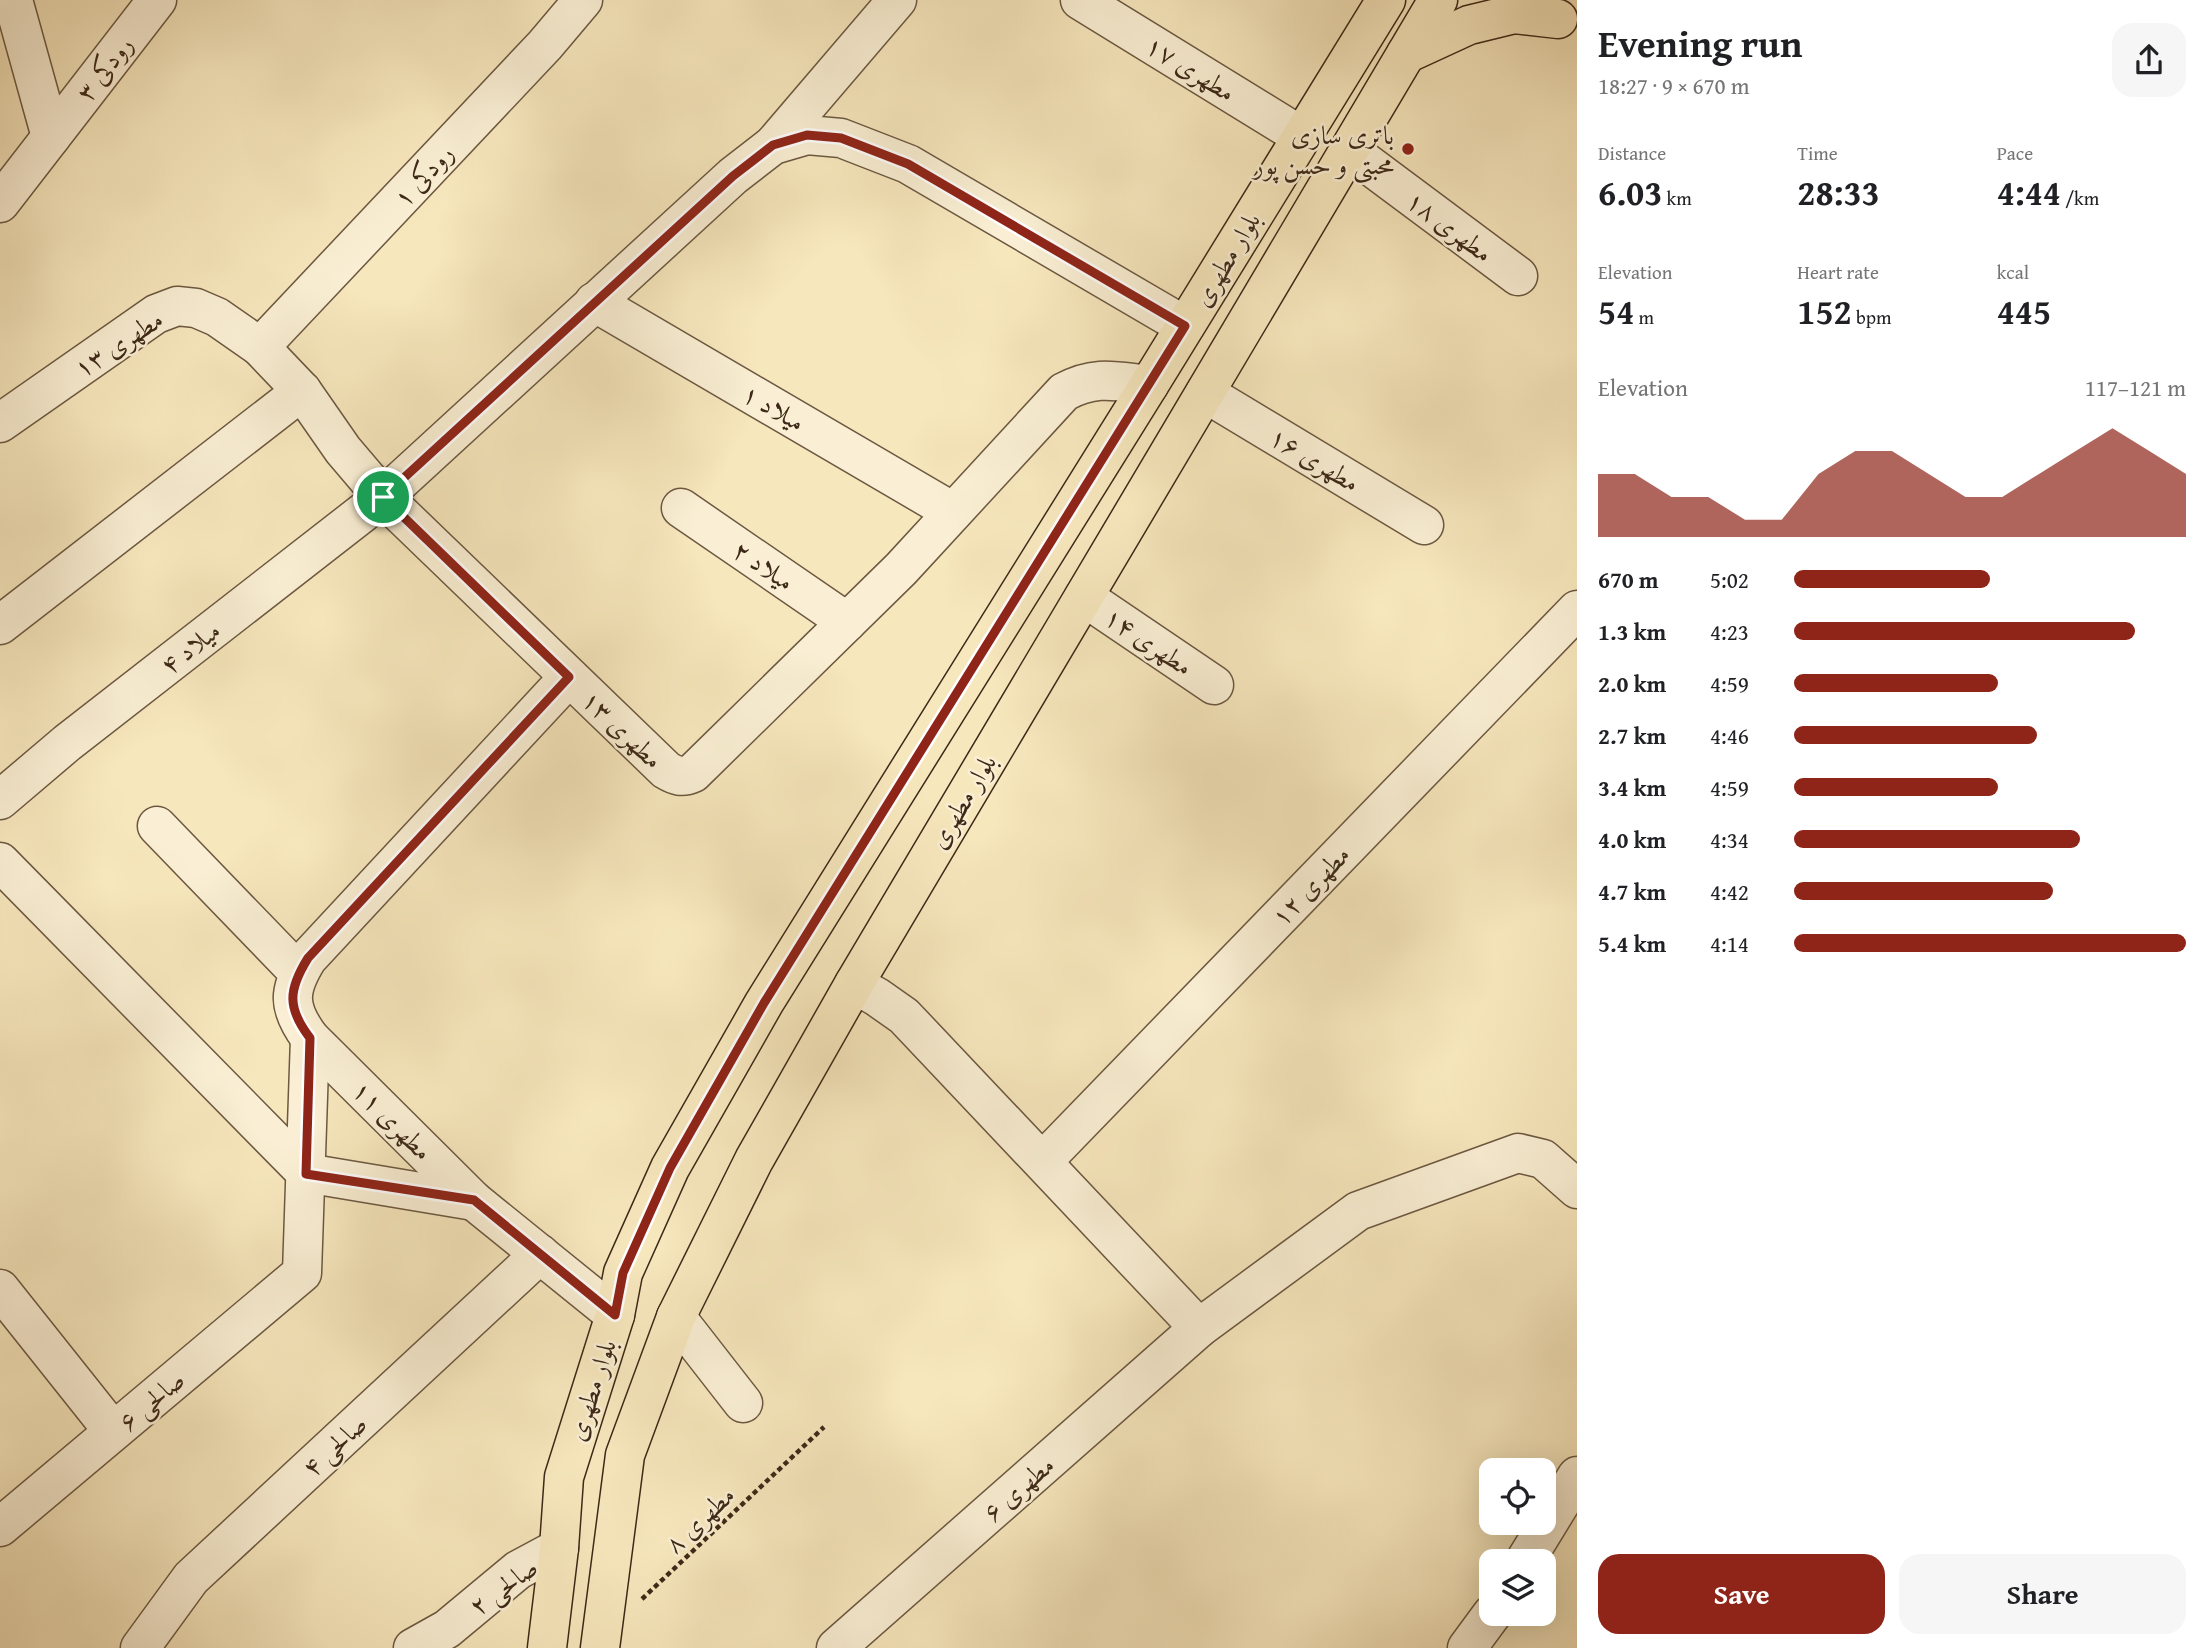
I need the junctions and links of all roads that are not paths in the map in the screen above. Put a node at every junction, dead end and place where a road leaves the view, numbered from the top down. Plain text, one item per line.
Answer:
1 (13, 0) edge
2 (157, 0) edge
3 (583, 0) edge
4 (897, 0) edge
5 (1080, 0) edge
6 (1386, 0) edge
7 (1438, 0) edge
8 (1555, 17) edge
9 (1360, 32) edge
10 (1396, 70) junction
11 (1301, 136) junction
12 (51, 137) junction
13 (773, 145) junction
14 (1349, 150) junction
15 (0, 203) edge
16 (1518, 276) dead end
17 (594, 302) junction
18 (1185, 326) junction
19 (260, 348) junction
20 (1149, 385) junction
21 (302, 391) junction
22 (1205, 393) junction
23 (0, 423) edge
24 (383, 497) junction
25 (681, 508) dead end
26 (953, 512) junction
27 (1424, 525) dead end
28 (1084, 597) junction
29 (1577, 610) edge
30 (846, 622) junction
31 (0, 625) edge
32 (569, 677) junction
33 (1214, 684) dead end
34 (0, 800) edge
35 (157, 826) dead end
36 (0, 862) edge
37 (296, 981) junction
38 (854, 984) junction
39 (310, 1038) junction
40 (1043, 1161) junction
41 (306, 1174) junction
42 (1577, 1189) edge
43 (474, 1200) junction
44 (540, 1254) junction
45 (0, 1289) edge
46 (615, 1315) junction
47 (676, 1317) junction
48 (1199, 1328) junction
49 (743, 1403) dead end
50 (113, 1432) junction
51 (1577, 1476) edge
52 (0, 1527) edge
53 (559, 1548) junction
54 (1532, 1549) edge
55 (1483, 1626) edge
56 (140, 1648) edge
57 (413, 1648) edge
58 (547, 1648) edge
59 (600, 1648) edge
60 (836, 1648) edge
61 (1467, 1648) edge

1 - 12 street
2 - 12 street, رودکی ۳
3 - 19 street, رودکی ۱
4 - 13 street
5 - 11 street, مطهری ۱۷
6 - 9 main road, بلوار مطهری
7 - 10 main road, بلوار مطهری
8 - 10 main road
9 - 10 main road
9 - 11 main road, بلوار مطهری
10 - 14 main road, بلوار مطهری
11 - 18 main road, بلوار مطهری
12 - 15 street, رودکی ۳
13 - 17 street, میلاد ۴
13 - 18 street
14 - 16 street, مطهری ۱۸
14 - 22 main road, بلوار مطهری
17 - 24 street, میلاد ۴
17 - 26 street, میلاد ۱
18 - 20 main road, بلوار مطهری
19 - 21 street, مطهری ۱۳
19 - 23 street, مطهری ۱۳
20 - 26 street, مطهری ۱۳
20 - 46 main road, بلوار مطهری
21 - 24 street, مطهری ۱۳
21 - 31 street
22 - 27 street, مطهری ۱۶
22 - 28 main road, بلوار مطهری
24 - 32 street, مطهری ۱۳
24 - 34 street, میلاد ۴
25 - 30 street, میلاد ۲
26 - 30 street, مطهری ۱۳
28 - 33 street, مطهری ۱۴
28 - 38 main road, بلوار مطهری
29 - 40 street, مطهری ۱۲
30 - 32 street, مطهری ۱۳
32 - 37 street
35 - 37 street
36 - 41 street
37 - 39 street, مطهری ۱۱
38 - 40 street
38 - 47 main road, بلوار مطهری
39 - 41 street
39 - 43 street, مطهری ۱۱
40 - 48 street
41 - 43 street
41 - 50 street, صالحی ۶
42 - 48 street, مطهری ۶
43 - 44 street, مطهری ۱۱
44 - 46 street, مطهری ۱۱
44 - 56 street, صالحی ۴
45 - 50 street
46 - 53 main road, بلوار مطهری
47 - 49 street
47 - 59 main road, بلوار مطهری
48 - 60 street, مطهری ۶
50 - 52 street, صالحی ۶
51 - 54 street
53 - 57 street, صالحی ۲
53 - 58 main road, بلوار مطهری
55 - 61 street

